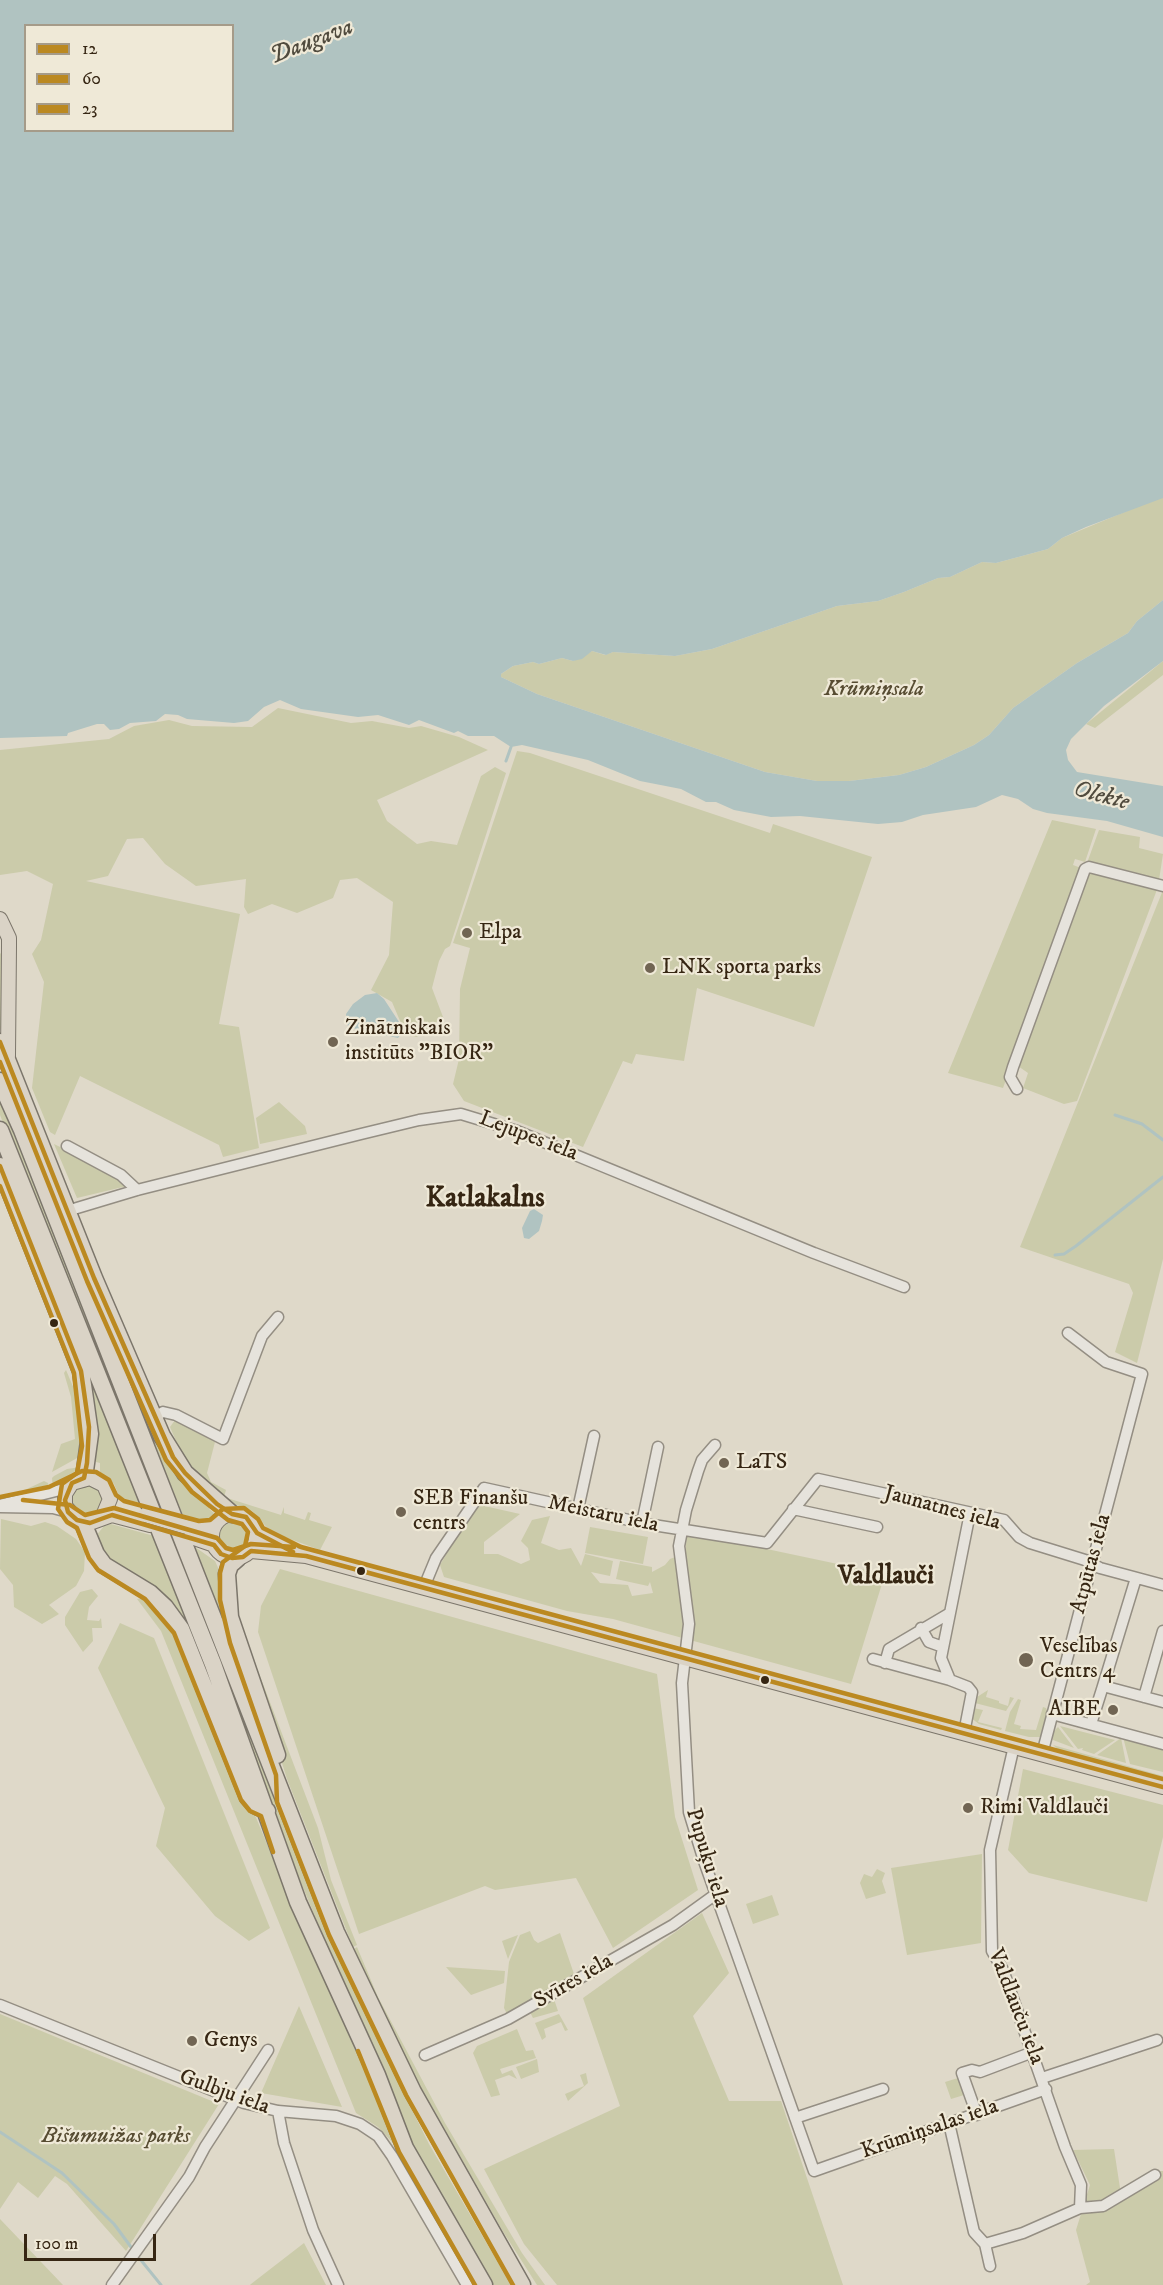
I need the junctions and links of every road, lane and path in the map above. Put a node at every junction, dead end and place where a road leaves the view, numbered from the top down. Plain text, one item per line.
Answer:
1 (1163, 885) edge
2 (2, 922) edge
3 (0, 946) edge
4 (0, 1042) edge
5 (9, 1063) junction
6 (0, 1081) edge
7 (1017, 1089) dead end
8 (0, 1130) edge
9 (67, 1146) dead end
10 (0, 1166) edge
11 (137, 1190) junction
12 (67, 1211) junction
13 (904, 1287) dead end
14 (278, 1317) dead end
15 (1068, 1333) dead end
16 (154, 1417) junction
17 (594, 1436) dead end
18 (715, 1445) dead end
19 (658, 1447) dead end
20 (84, 1478) junction
21 (68, 1488) junction
22 (110, 1499) junction
23 (0, 1506) edge
24 (578, 1509) junction
25 (793, 1509) junction
26 (68, 1512) junction
27 (970, 1513) junction
28 (232, 1514) junction
29 (102, 1518) junction
30 (147, 1520) junction
31 (83, 1522) junction
32 (642, 1523) junction
33 (214, 1527) junction
34 (877, 1527) dead end
35 (682, 1531) junction
36 (189, 1532) junction
37 (256, 1533) junction
38 (214, 1545) junction
39 (298, 1554) junction
40 (244, 1555) junction
41 (1092, 1564) junction
42 (1136, 1578) junction
43 (1163, 1585) edge
44 (424, 1587) junction
45 (950, 1613) junction
46 (921, 1628) junction
47 (1163, 1631) edge
48 (943, 1647) junction
49 (685, 1658) junction
50 (873, 1659) dead end
51 (885, 1663) junction
52 (950, 1680) junction
53 (1103, 1686) junction
54 (1144, 1697) junction
55 (1163, 1702) edge
56 (1052, 1714) junction
57 (1091, 1724) junction
58 (964, 1733) junction
59 (1163, 1744) edge
60 (1014, 1746) junction
61 (1042, 1754) junction
62 (1163, 1787) edge
63 (284, 1799) junction
64 (267, 1811) junction
65 (716, 1894) junction
66 (0, 2006) edge
67 (1157, 2040) dead end
68 (268, 2050) dead end
69 (1033, 2052) junction
70 (425, 2055) dead end
71 (1042, 2078) junction
72 (883, 2089) dead end
73 (1046, 2089) junction
74 (236, 2100) junction
75 (278, 2111) junction
76 (977, 2115) junction
77 (795, 2118) junction
78 (949, 2123) junction
79 (814, 2171) joint
80 (1155, 2175) dead end
81 (1080, 2208) junction
82 (985, 2244) junction
83 (990, 2266) dead end
84 (112, 2285) edge
85 (338, 2285) edge
86 (467, 2285) edge
87 (484, 2285) edge
88 (522, 2285) edge

1 - 7 street
2 - 3 main road
2 - 5 main road
4 - 5 highway
5 - 12 highway
6 - 63 highway
8 - 64 highway
9 - 11 street
10 - 20 highway
11 - 12 street, Lejupes iela
11 - 13 street, Lejupes iela
12 - 16 highway
14 - 16 street
15 - 41 street, Atpūtas iela
16 - 28 highway
17 - 24 street
18 - 35 street, Pupuķu iela
19 - 32 street
20 - 21 main road
20 - 22 main road
21 - 23 street
21 - 26 main road
22 - 29 main road
22 - 30 main road
23 - 26 street
24 - 32 street, Meistaru iela
24 - 44 street, Meistaru iela
25 - 27 street, Jaunatnes iela
25 - 34 street
25 - 35 street, Meistaru iela
26 - 31 main road
27 - 41 street, Jaunatnes iela
27 - 45 street
28 - 33 main road
28 - 37 main road
29 - 30 main road
29 - 31 main road
30 - 36 main road
31 - 64 highway
32 - 35 street, Meistaru iela
33 - 36 main road
33 - 38 main road
35 - 49 street, Pupuķu iela
36 - 38 main road
37 - 39 main road
37 - 40 main road
38 - 40 main road
39 - 40 main road
39 - 44 main road
40 - 63 highway
41 - 42 street, Jaunatnes iela
41 - 56 street, Atpūtas iela
42 - 43 street, Jaunatnes iela
42 - 53 street
44 - 49 main road
45 - 46 street
45 - 48 street
46 - 48 street
46 - 51 street
47 - 54 street
48 - 52 street
49 - 58 main road
49 - 65 street, Pupuķu iela
50 - 51 street
51 - 52 street
52 - 58 street
53 - 54 street
53 - 57 street
54 - 55 street
56 - 57 street
56 - 61 street, Atpūtas iela
57 - 59 street
58 - 60 main road
60 - 61 main road
60 - 69 street, Valdlauču iela
61 - 62 main road
63 - 88 highway
64 - 87 highway
65 - 70 street, Svīres iela
65 - 77 street, Pupuķu iela
66 - 74 street, Gulbju iela
67 - 71 street
68 - 74 street
69 - 71 street, Valdlauču iela
69 - 76 street
71 - 73 street, Valdlauču iela
72 - 77 street
73 - 76 street, Krūmiņsalas iela
73 - 81 street, Valdlauču iela
74 - 75 street, Gulbju iela
74 - 84 street
75 - 85 street, Gulbju iela
75 - 86 street
76 - 78 street, Krūmiņsalas iela
77 - 79 street, Pupuķu iela
78 - 79 street, Krūmiņsalas iela
78 - 82 street
80 - 81 street
81 - 82 street
82 - 83 street

